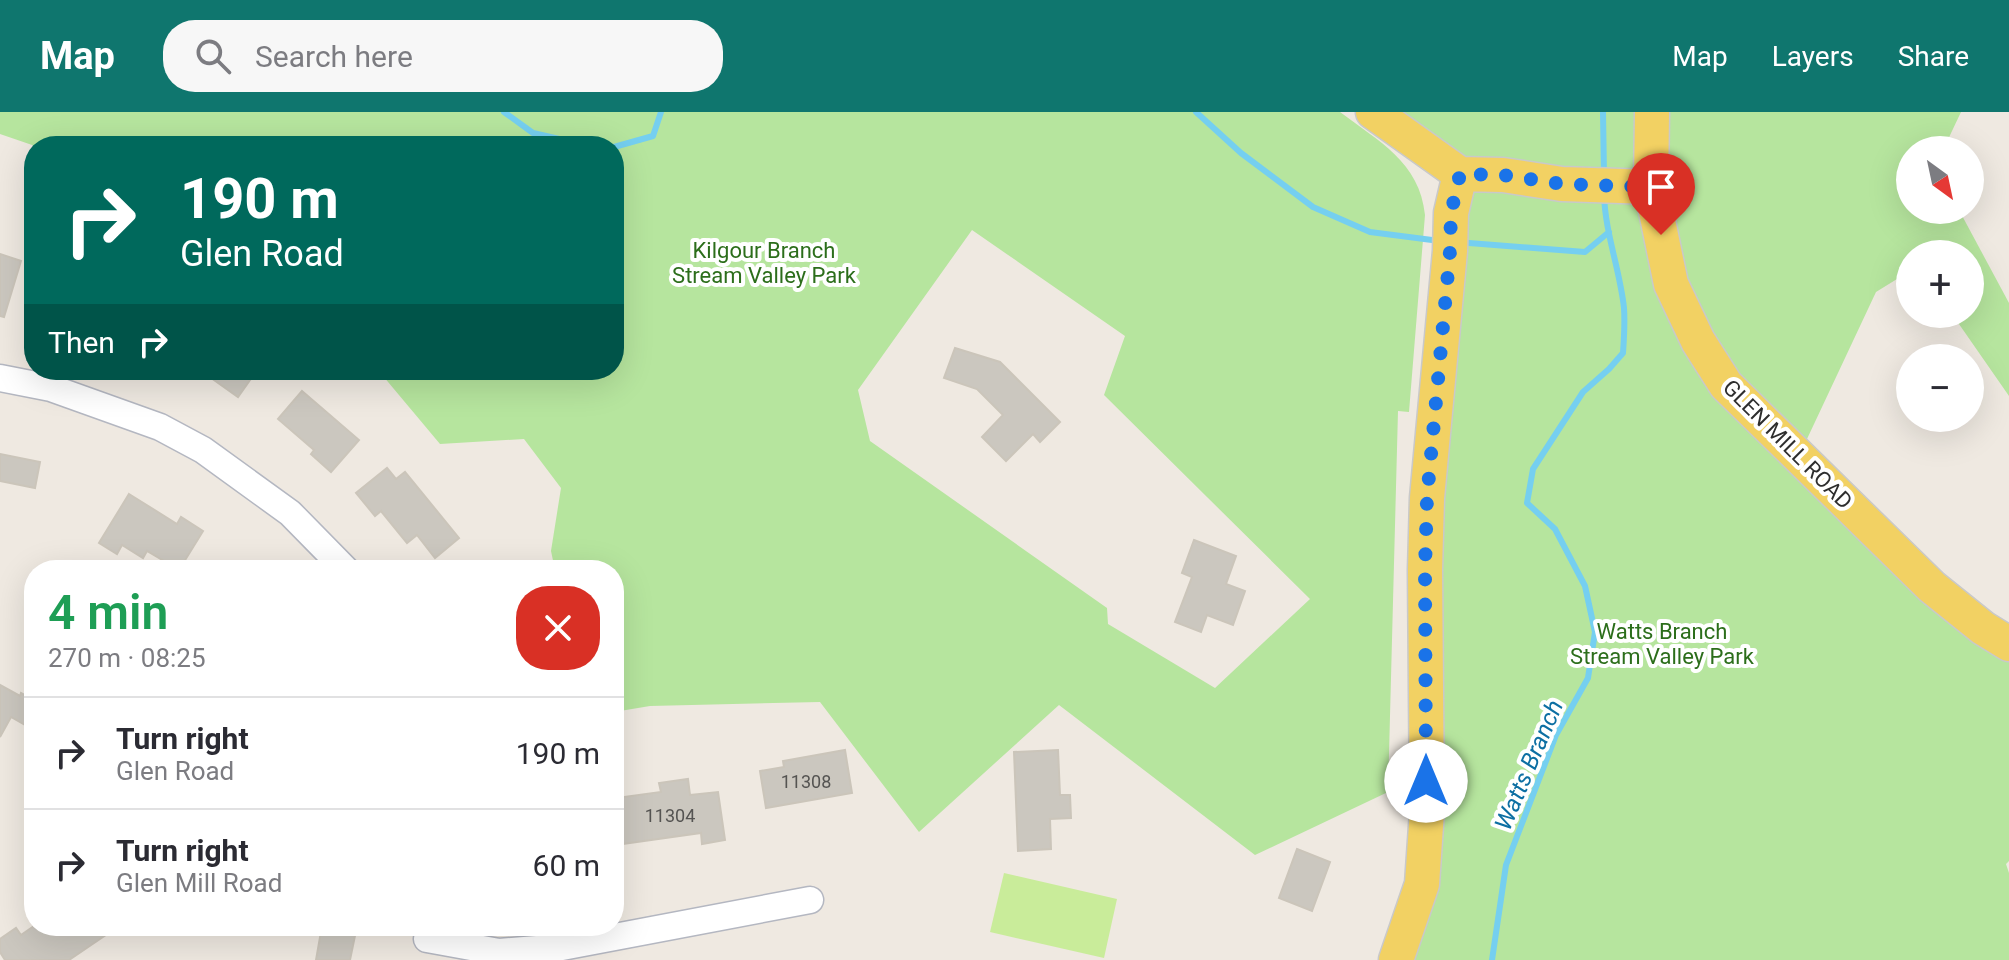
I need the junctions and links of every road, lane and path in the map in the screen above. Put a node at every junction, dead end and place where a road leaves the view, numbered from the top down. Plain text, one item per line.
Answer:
1 (1373, 112) edge
2 (1652, 112) edge
3 (1460, 174) junction
4 (1637, 187) junction
5 (0, 378) edge
6 (336, 560) edge
7 (2009, 644) edge
8 (810, 900) dead end
9 (624, 935) edge
10 (620, 936) edge
11 (424, 942) edge
12 (1396, 960) edge

1 - 3 main road
2 - 4 main road, GLEN MILL ROAD
3 - 4 main road
3 - 12 main road
4 - 7 main road, GLEN MILL ROAD
5 - 6 street
8 - 9 street
10 - 11 street

